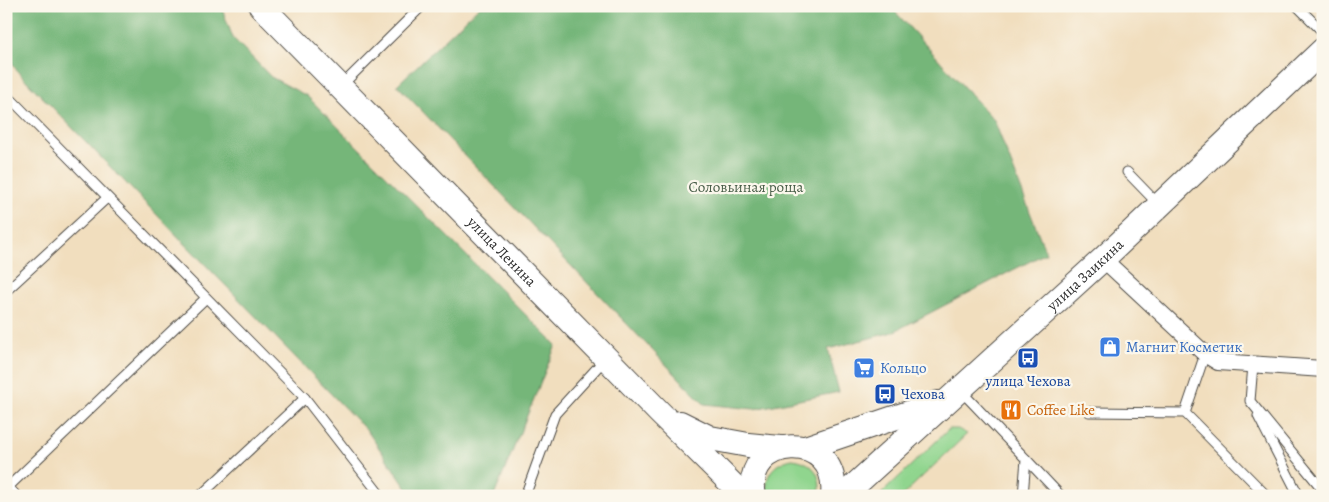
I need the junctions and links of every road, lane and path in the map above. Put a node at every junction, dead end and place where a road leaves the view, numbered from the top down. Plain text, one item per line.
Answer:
1 (261, 6) edge
2 (422, 6) edge
3 (1297, 6) edge
4 (1323, 32) edge
5 (1323, 50) edge
6 (340, 87) junction
7 (6, 105) edge
8 (1127, 172) dead end
9 (107, 198) junction
10 (1159, 206) junction
11 (1103, 259) junction
12 (6, 291) edge
13 (206, 298) junction
14 (1206, 354) junction
15 (606, 358) junction
16 (1253, 365) junction
17 (1323, 369) edge
18 (953, 395) junction
19 (305, 398) junction
20 (1250, 401) junction
21 (1089, 412) dead end
22 (1186, 413) junction
23 (660, 414) junction
24 (781, 448) junction
25 (805, 448) junction
26 (1026, 460) junction
27 (6, 489) edge
28 (1323, 490) edge
29 (12, 496) edge
30 (200, 496) edge
31 (381, 496) edge
32 (525, 496) edge
33 (744, 496) edge
34 (754, 496) edge
35 (833, 496) edge
36 (843, 496) edge
37 (1023, 496) edge
38 (1062, 496) edge
39 (1267, 496) edge
40 (1299, 496) edge

1 - 6 main road, улица Ленина
2 - 6 lane
3 - 4 lane
5 - 10 main road, улица Заикина
6 - 15 main road, улица Ленина
7 - 9 lane
8 - 10 lane
9 - 12 lane
9 - 13 lane
10 - 11 main road, улица Заикина
11 - 14 street
11 - 18 main road, улица Заикина
13 - 19 lane
13 - 27 lane
14 - 16 street
14 - 22 lane
15 - 23 main road, улица Ленина
15 - 32 lane
16 - 17 street
16 - 20 lane
18 - 25 main road
18 - 26 lane
18 - 36 main road, улица Заикина
19 - 30 lane
19 - 31 lane
20 - 28 lane
20 - 40 lane
21 - 22 lane
22 - 39 lane
23 - 24 main road
23 - 33 main road, улица Ленина
24 - 25 main road
24 - 34 main road
25 - 35 main road
26 - 37 lane
26 - 38 lane
27 - 29 street

